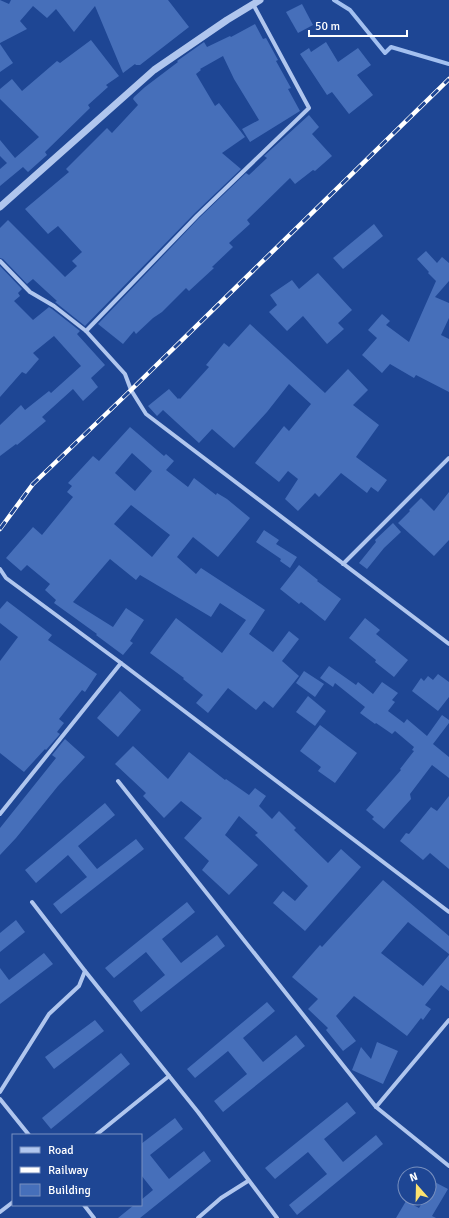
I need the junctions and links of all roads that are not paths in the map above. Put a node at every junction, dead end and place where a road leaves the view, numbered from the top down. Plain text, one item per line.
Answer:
1 (257, 2) edge
2 (0, 207) edge
3 (0, 260) edge
4 (86, 332) junction
5 (449, 458) edge
6 (343, 564) junction
7 (0, 568) edge
8 (449, 644) edge
9 (121, 663) junction
10 (118, 781) dead end
11 (0, 814) edge
12 (32, 902) dead end
13 (449, 912) edge
14 (85, 971) junction
15 (449, 1020) edge
16 (169, 1076) junction
17 (0, 1092) edge
18 (0, 1099) edge
19 (376, 1107) junction
20 (28, 1134) edge
21 (97, 1134) edge
22 (449, 1166) edge
23 (248, 1181) junction
24 (12, 1203) edge
25 (85, 1206) edge
26 (0, 1212) edge
27 (94, 1218) edge
28 (198, 1218) edge
29 (277, 1218) edge

1 - 2 street
1 - 4 street
3 - 4 street
4 - 6 street
5 - 6 street
6 - 8 street
7 - 9 street
9 - 11 street
9 - 13 street
10 - 19 street
12 - 14 street
14 - 16 street
14 - 17 street
15 - 19 street
16 - 21 street
16 - 23 street
18 - 20 street
19 - 22 street
23 - 28 street
23 - 29 street
24 - 26 street
25 - 27 street

